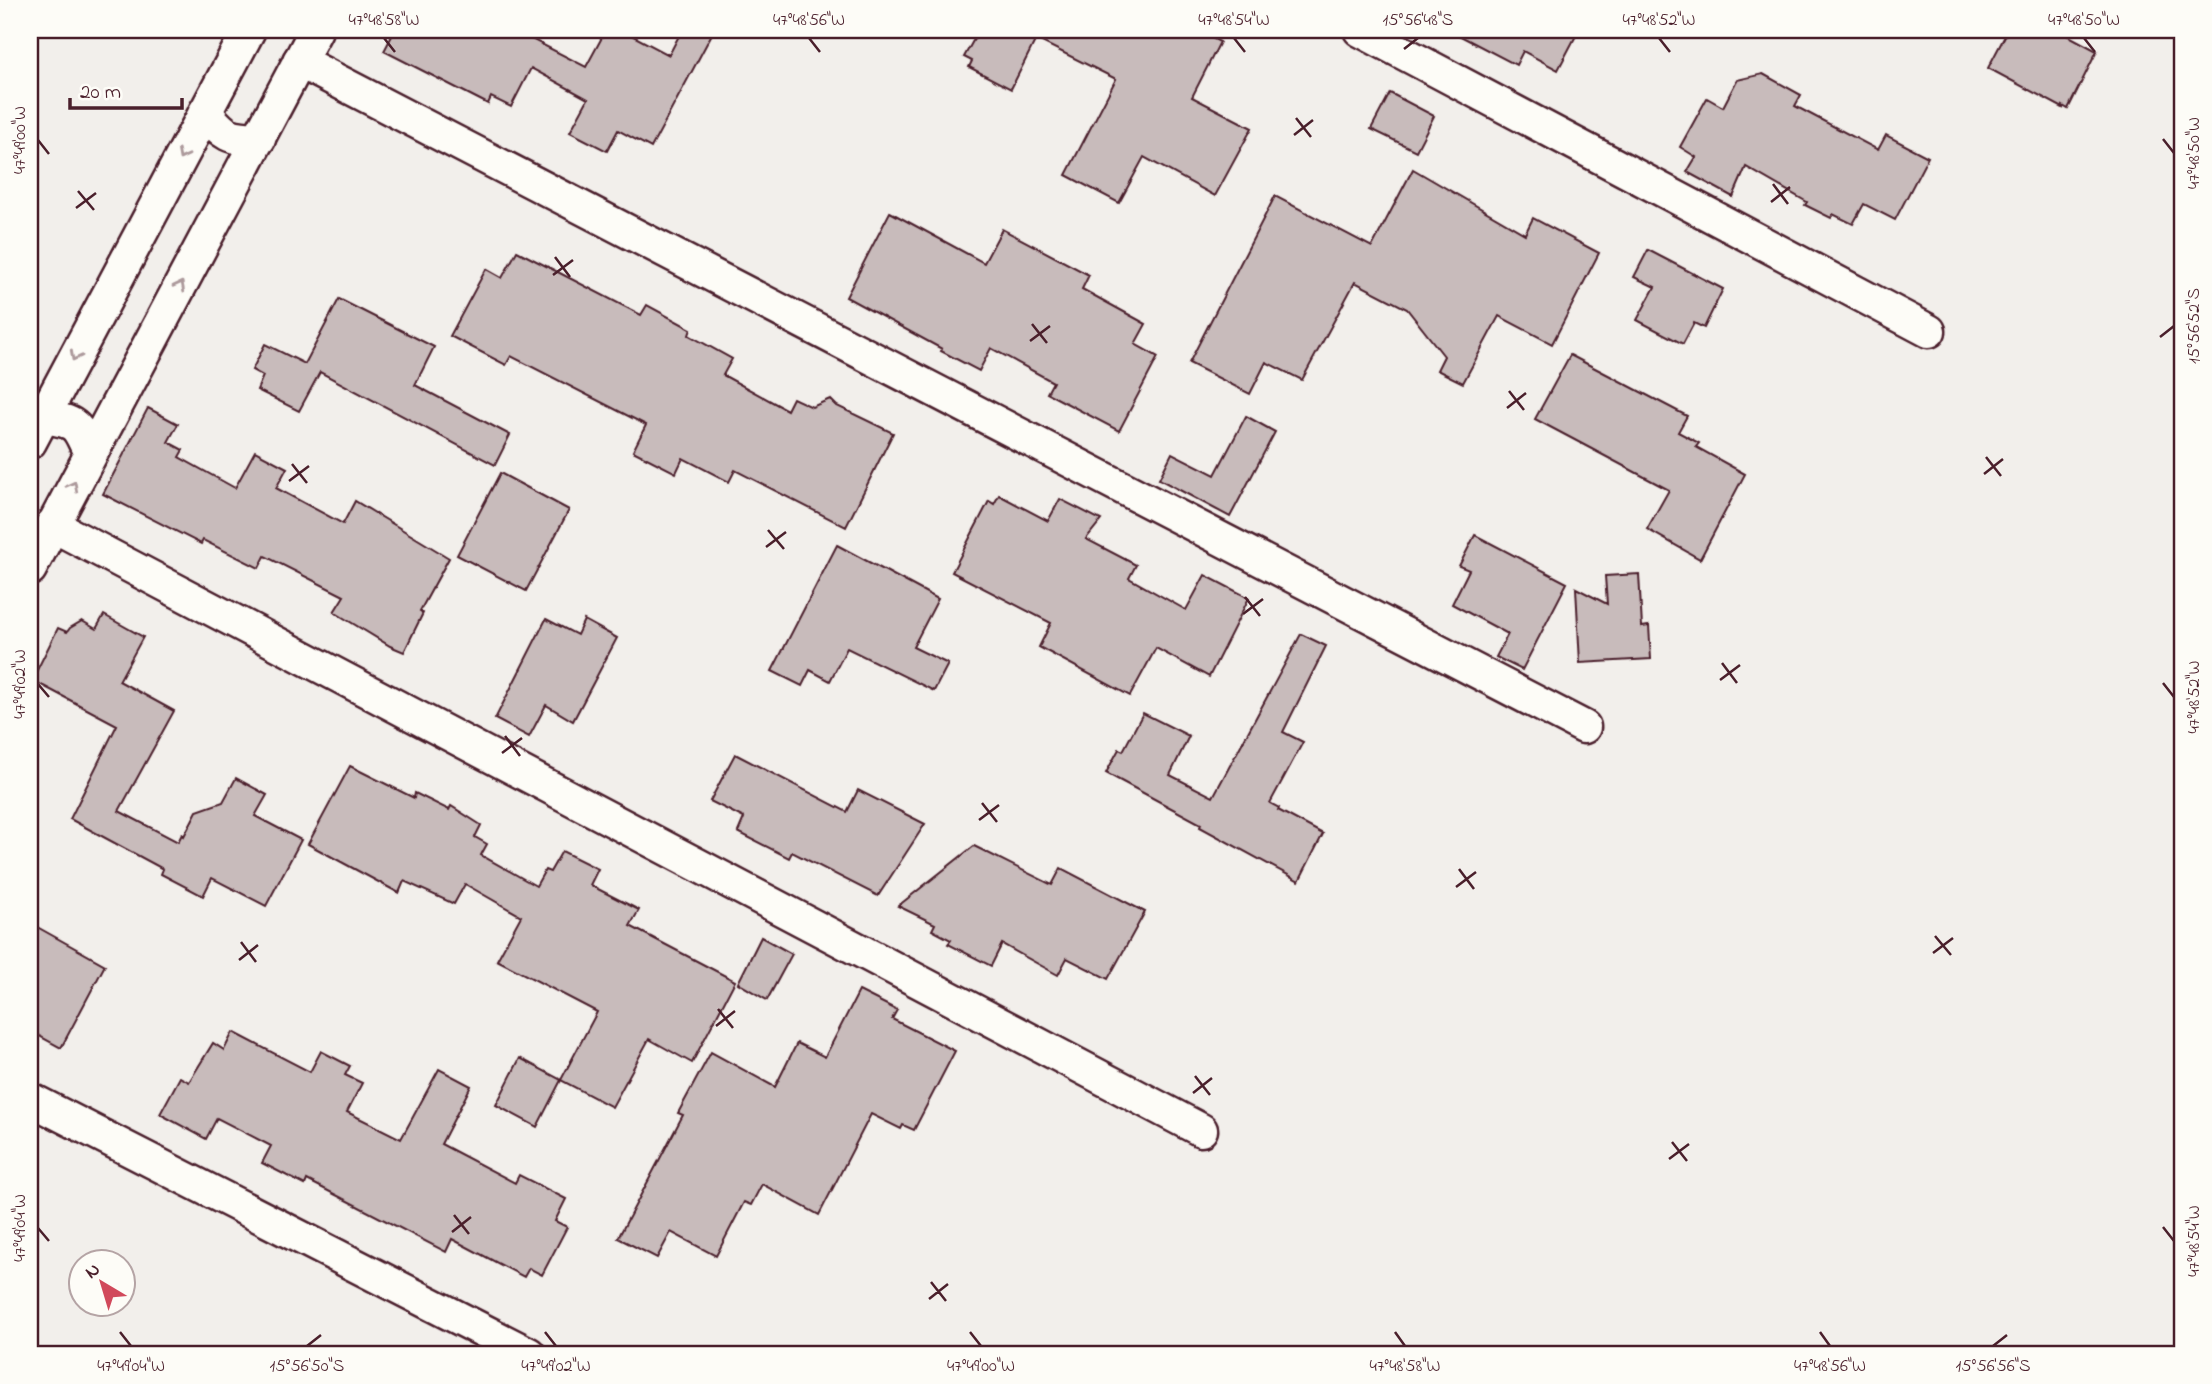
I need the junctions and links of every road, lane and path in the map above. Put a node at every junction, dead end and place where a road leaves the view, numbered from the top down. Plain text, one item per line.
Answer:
1 (249, 30) edge
2 (316, 30) edge
3 (1360, 30) edge
4 (299, 61) junction
5 (205, 112) junction
6 (258, 139) junction
7 (1929, 331) dead end
8 (36, 430) edge
9 (90, 454) junction
10 (52, 525) junction
11 (30, 569) edge
12 (1584, 727) dead end
13 (30, 1099) edge
14 (1202, 1130) dead end
15 (528, 1354) edge

1 - 5 street
2 - 4 street
3 - 7 street
4 - 6 street
4 - 12 street
5 - 6 street
5 -> 8 street
9 -> 6 street
8 - 9 street
10 -> 9 street
10 - 11 street
10 - 14 street
13 - 15 street

